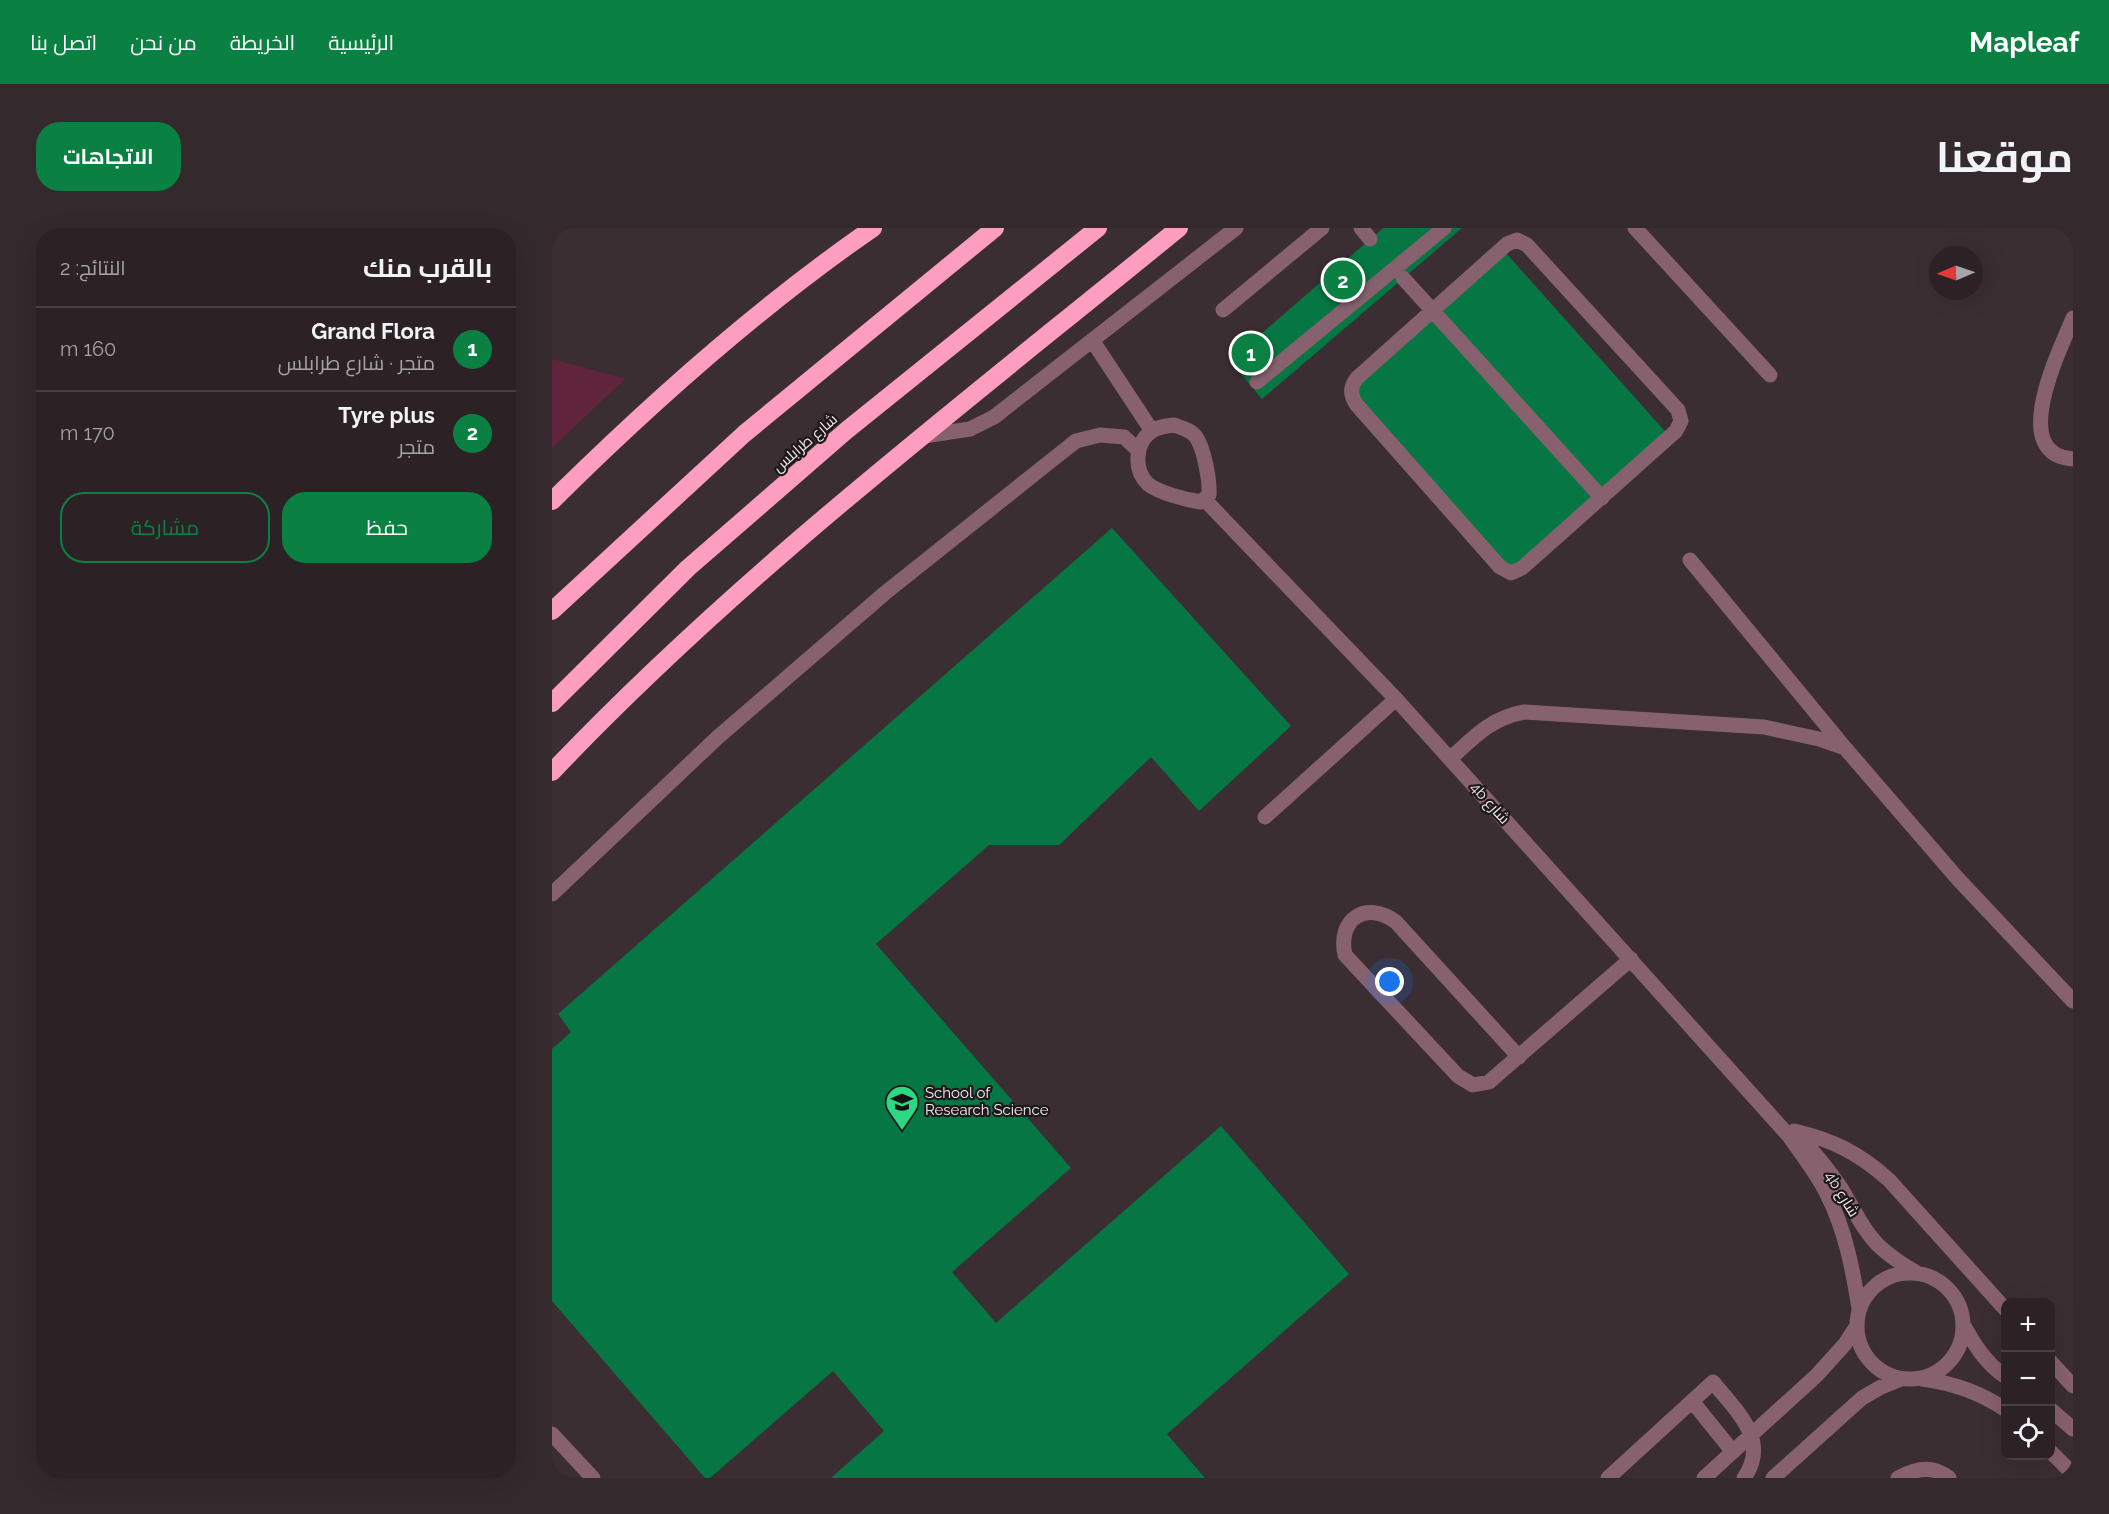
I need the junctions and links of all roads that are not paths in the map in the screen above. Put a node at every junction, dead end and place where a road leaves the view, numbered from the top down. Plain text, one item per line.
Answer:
1 (873, 228) edge
2 (995, 228) edge
3 (1098, 228) edge
4 (1179, 228) edge
5 (1236, 228) edge
6 (1322, 228) edge
7 (1444, 228) edge
8 (1635, 228) edge
9 (1403, 278) dead end
10 (1223, 310) dead end
11 (1432, 311) junction
12 (2073, 318) edge
13 (1092, 340) junction
14 (1770, 375) dead end
15 (1257, 382) dead end
16 (1152, 431) junction
17 (924, 436) junction
18 (1138, 450) junction
19 (2073, 459) edge
20 (1602, 498) junction
21 (1205, 500) junction
22 (552, 501) edge
23 (1690, 560) dead end
24 (552, 611) edge
25 (1396, 699) junction
26 (552, 703) edge
27 (1845, 748) junction
28 (1450, 759) junction
29 (552, 772) edge
30 (1265, 817) dead end
31 (552, 894) edge
32 (1630, 959) junction
33 (2073, 1001) edge
34 (1519, 1057) junction
35 (1769, 1112) junction
36 (1794, 1131) junction
37 (1917, 1273) junction
38 (2001, 1304) edge
39 (1859, 1309) junction
40 (1963, 1324) junction
41 (1856, 1327) junction
42 (2055, 1366) edge
43 (2001, 1373) edge
44 (1919, 1378) junction
45 (1901, 1379) junction
46 (2073, 1386) edge
47 (1692, 1401) junction
48 (2001, 1407) edge
49 (2055, 1413) edge
50 (2073, 1429) edge
51 (552, 1434) edge
52 (1752, 1434) junction
53 (1733, 1452) junction
54 (2055, 1456) edge
55 (2073, 1474) edge
56 (593, 1478) edge
57 (1608, 1478) edge
58 (1704, 1478) edge
59 (1744, 1478) edge
60 (1773, 1478) edge
61 (1898, 1478) edge
62 (1949, 1478) edge

1 - 22 highway
2 - 24 highway
3 - 26 highway, شارع طرابلس
4 - 17 highway
5 - 13 lane
6 - 10 lane
7 - 15 lane
8 - 14 lane
9 - 11 lane
11 - 20 lane
11 - 20 lane
11 - 20 lane
12 - 19 lane
13 - 16 lane
13 - 17 lane
16 - 18 lane
16 - 21 lane
17 - 29 highway
18 - 21 lane
18 - 31 lane
21 - 25 lane, 4b شارع
23 - 27 lane
25 - 28 lane, 4b شارع
25 - 30 lane
27 - 28 lane
27 - 33 lane
28 - 32 lane, 4b شارع
32 - 34 lane
32 - 35 lane, 4b شارع
34 - 34 lane
35 - 36 lane, 4b شارع
35 - 39 lane, 4b شارع
36 - 37 lane, 4b شارع
36 - 38 lane
37 - 39 lane, 4b شارع
37 - 40 lane, 4b شارع
39 - 41 lane, 4b شارع
40 - 43 lane, 4b شارع
40 - 44 lane
41 - 45 lane, 4b شارع
41 - 52 lane
42 - 46 lane
44 - 45 lane
44 - 48 lane
45 - 60 lane
47 - 52 lane
47 - 53 lane
47 - 57 lane
49 - 50 lane
51 - 56 lane
52 - 53 lane
52 - 59 lane
53 - 58 lane
54 - 55 lane
61 - 62 lane

